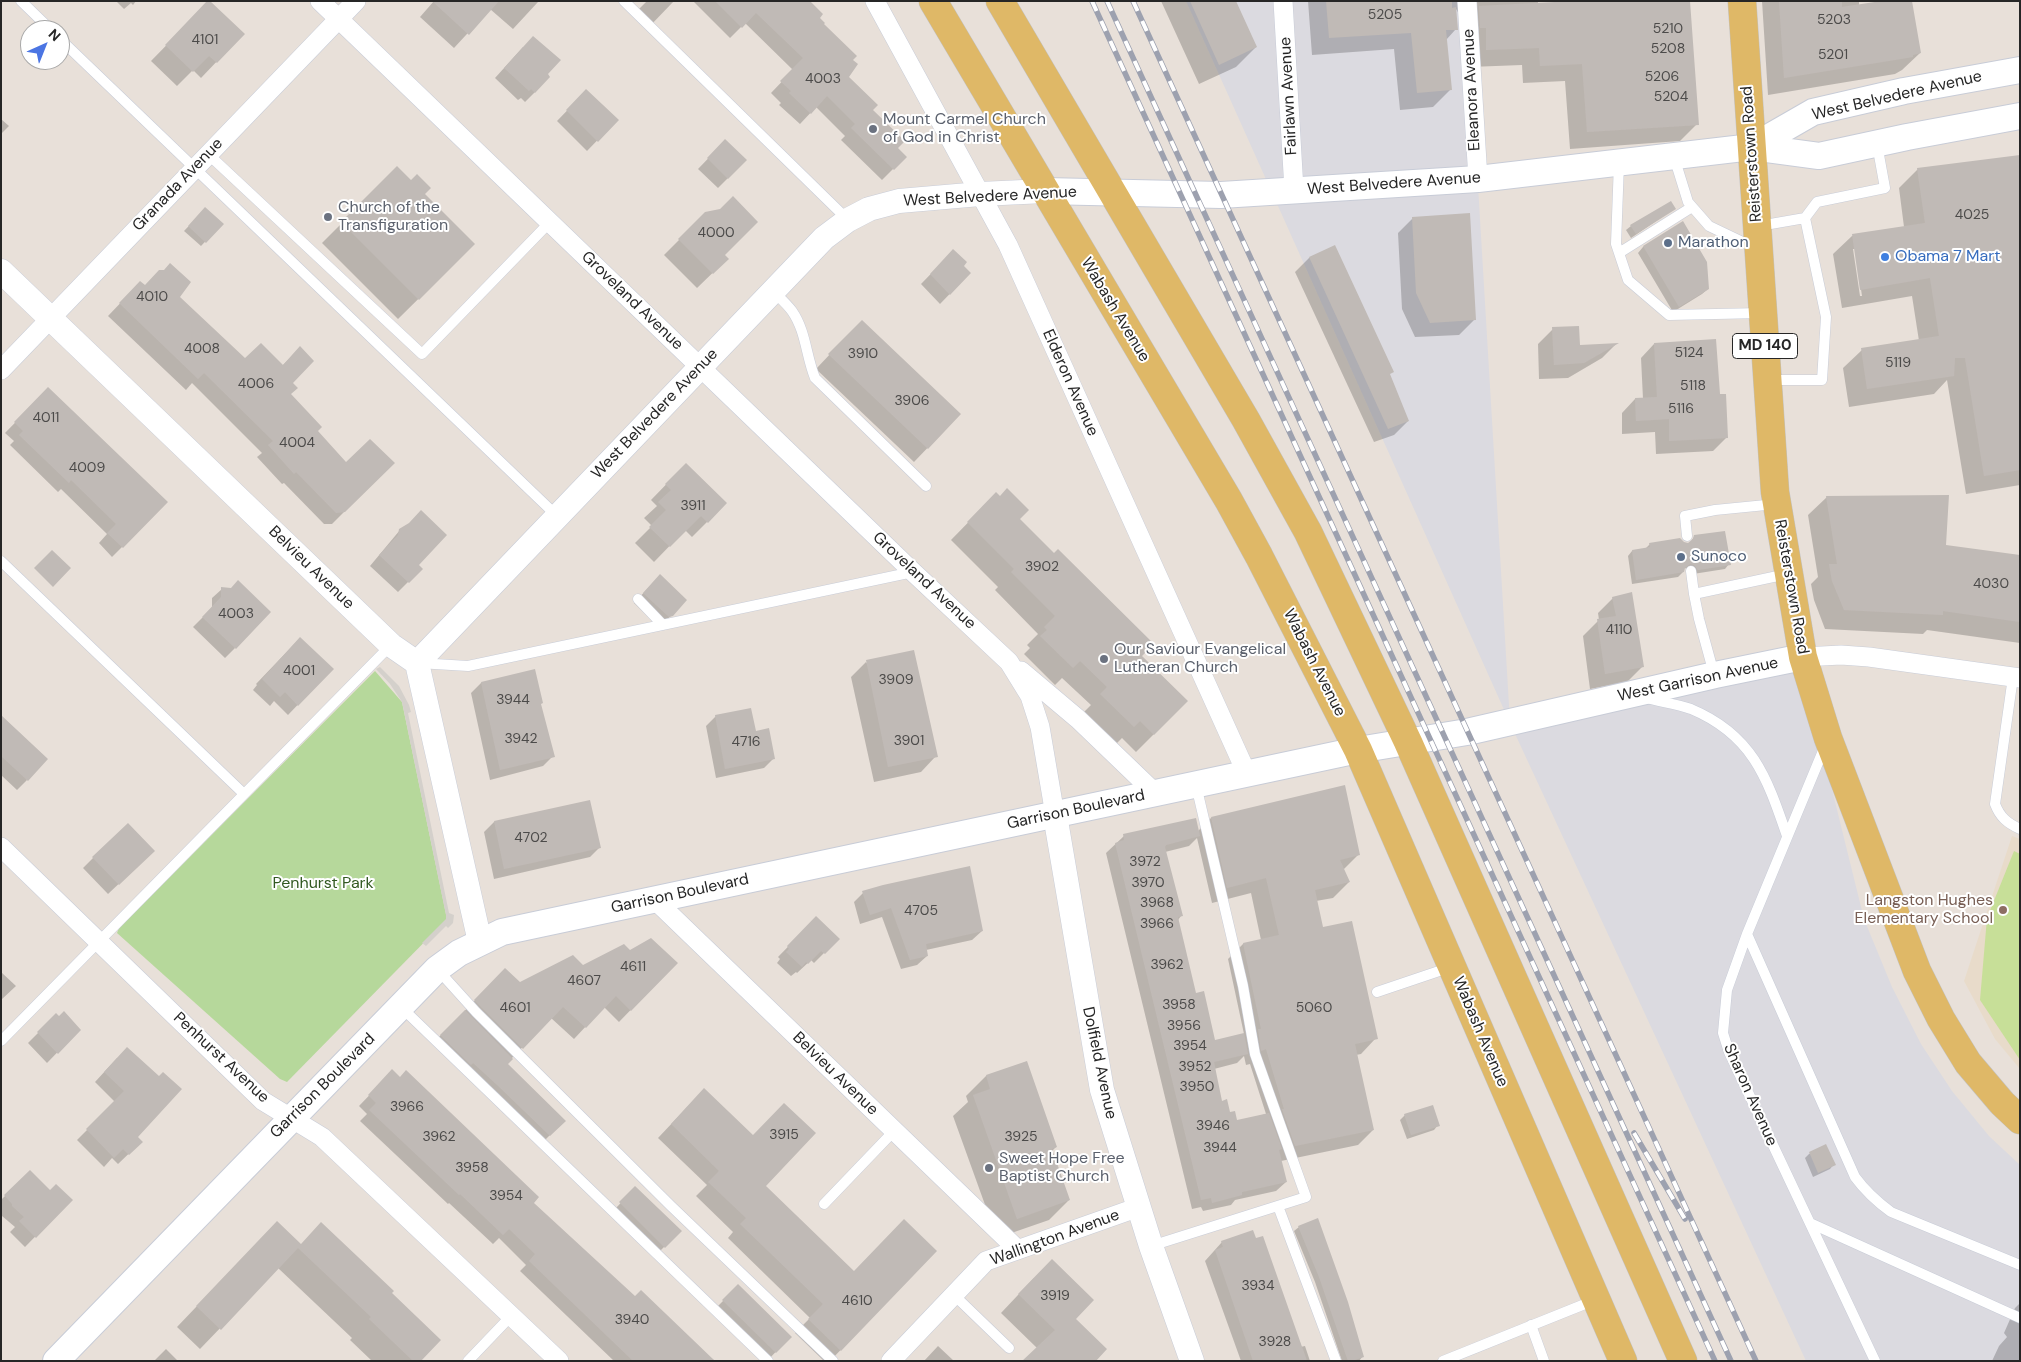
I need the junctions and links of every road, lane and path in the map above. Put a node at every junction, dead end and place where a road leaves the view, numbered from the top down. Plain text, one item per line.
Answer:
1 (21, 1) edge
2 (320, 1) edge
3 (356, 1) edge
4 (624, 1) edge
5 (875, 1) edge
6 (932, 1) edge
7 (1000, 1) edge
8 (1283, 1) edge
9 (1467, 1) edge
10 (1742, 1) edge
11 (339, 19) junction
12 (41, 20) edge
13 (70, 48) edge
14 (2020, 70) edge
15 (2020, 116) edge
16 (1877, 144) junction
17 (1752, 147) junction
18 (1673, 156) junction
19 (202, 161) junction
20 (1619, 162) junction
21 (1478, 179) junction
22 (1294, 190) junction
23 (1045, 191) junction
24 (1112, 192) junction
25 (980, 194) junction
26 (1692, 207) junction
27 (1805, 218) junction
28 (848, 220) junction
29 (550, 222) junction
30 (1758, 238) junction
31 (1619, 253) junction
32 (1, 271) edge
33 (773, 291) junction
34 (1763, 312) junction
35 (50, 318) junction
36 (700, 366) junction
37 (1, 370) edge
38 (1767, 380) junction
39 (926, 486) dead end
40 (1776, 504) junction
41 (557, 516) junction
42 (1687, 536) dead end
43 (1, 561) edge
44 (1691, 571) dead end
45 (913, 572) junction
46 (1788, 574) junction
47 (1694, 594) junction
48 (638, 599) dead end
49 (663, 625) junction
50 (391, 644) junction
51 (1803, 658) junction
52 (1009, 662) junction
53 (417, 663) junction
54 (1715, 675) junction
55 (2016, 677) edge
56 (1631, 694) junction
57 (1467, 732) joint
58 (1828, 738) junction
59 (1408, 742) junction
60 (1358, 750) junction
61 (1247, 774) junction
62 (1196, 784) junction
63 (1155, 793) junction
64 (244, 794) junction
65 (1055, 814) junction
66 (2008, 823) junction
67 (2020, 825) edge
68 (2020, 829) edge
69 (1787, 836) junction
70 (1, 847) edge
71 (654, 899) junction
72 (1747, 934) junction
73 (100, 942) junction
74 (480, 942) junction
75 (1452, 966) junction
76 (438, 970) junction
77 (1377, 992) dead end
78 (401, 1007) junction
79 (1, 1041) edge
80 (292, 1118) junction
81 (2020, 1120) edge
82 (894, 1131) junction
83 (824, 1204) dead end
84 (1278, 1206) junction
85 (1139, 1207) junction
86 (1810, 1223) junction
87 (1152, 1246) junction
88 (1017, 1249) junction
89 (2020, 1265) edge
90 (954, 1295) junction
91 (1596, 1299) junction
92 (512, 1316) junction
93 (2020, 1318) edge
94 (1531, 1325) junction
95 (1010, 1348) dead end
96 (550, 1358) edge
97 (56, 1361) edge
98 (468, 1361) edge
99 (768, 1361) edge
100 (833, 1361) edge
101 (891, 1361) edge
102 (1192, 1361) edge
103 (1336, 1361) edge
104 (1443, 1361) edge
105 (1544, 1361) edge
106 (1623, 1361) edge
107 (1683, 1361) edge
108 (1875, 1361) edge

1 - 12 lane
2 - 11 street, Groveland Avenue
3 - 11 street, Granada Avenue
4 - 28 lane
5 - 25 street, Elderon Avenue
6 - 23 main road, Wabash Avenue
7 - 24 main road
8 - 22 street, Fairlawn Avenue
9 - 21 street, Eleanora Avenue
10 - 17 main road, Reisterstown Road / MD 140
11 - 19 street, Granada Avenue
11 - 29 street, Groveland Avenue
13 - 19 lane
14 - 17 main road, West Belvedere Avenue
15 - 16 main road, West Belvedere Avenue
16 - 17 main road, West Belvedere Avenue
16 - 27 lane
17 - 18 main road, West Belvedere Avenue
17 - 30 main road, Reisterstown Road / MD 140
18 - 20 main road, West Belvedere Avenue
18 - 26 lane
19 - 29 lane
19 - 35 street, Granada Avenue
19 - 41 lane
20 - 21 main road, West Belvedere Avenue
20 - 31 lane
21 - 22 main road, West Belvedere Avenue
22 - 24 main road, West Belvedere Avenue
23 - 24 main road, West Belvedere Avenue
23 - 25 street, West Belvedere Avenue
23 - 60 main road, Wabash Avenue
24 - 59 main road
25 - 28 street, West Belvedere Avenue
25 - 61 street, Elderon Avenue
26 - 30 lane
26 - 31 lane
27 - 30 lane
27 - 38 lane
28 - 33 street, West Belvedere Avenue
29 - 36 street, Groveland Avenue
30 - 34 main road, Reisterstown Road / MD 140
31 - 34 lane
32 - 35 street, Belvieu Avenue
33 - 36 street, West Belvedere Avenue
33 - 39 lane
34 - 38 main road, Reisterstown Road / MD 140
35 - 37 street, Granada Avenue
35 - 50 street, Belvieu Avenue
36 - 41 street, West Belvedere Avenue
36 - 45 street, Groveland Avenue
38 - 40 main road, Reisterstown Road / MD 140
40 - 42 lane
40 - 46 main road, Reisterstown Road / MD 140
41 - 53 street, West Belvedere Avenue
43 - 64 lane
44 - 47 lane
45 - 49 lane
45 - 52 street, Groveland Avenue
46 - 47 lane
46 - 51 main road, Reisterstown Road / MD 140
47 - 54 lane
48 - 49 lane
49 - 53 lane
50 - 53 street, Belvieu Avenue
50 - 64 lane
51 - 54 main road, West Garrison Avenue
51 - 55 street, West Garrison Avenue
51 - 58 main road, Reisterstown Road / MD 140
52 - 63 street, Groveland Avenue
52 - 65 street, Groveland Avenue
53 - 74 street
54 - 56 main road, West Garrison Avenue
55 - 66 lane
56 - 57 main road, West Garrison Avenue
56 - 69 lane
57 - 59 main road, Garrison Boulevard
58 - 69 lane, Sharon Avenue
58 - 81 main road, Reisterstown Road / MD 140
59 - 60 main road, Garrison Boulevard
59 - 107 main road
60 - 61 main road, Garrison Boulevard
60 - 75 main road, Wabash Avenue
61 - 62 main road, Garrison Boulevard
62 - 63 main road, Garrison Boulevard
62 - 84 lane
63 - 65 main road, Garrison Boulevard
64 - 73 lane
65 - 71 main road, Garrison Boulevard
65 - 85 street, Dolfield Avenue
66 - 67 lane
66 - 68 lane
69 - 72 lane, Sharon Avenue
70 - 73 street, Penhurst Avenue
71 - 74 main road, Garrison Boulevard
71 - 82 street, Belvieu Avenue
72 - 86 lane, Sharon Avenue
72 - 89 lane
73 - 79 lane
73 - 80 street, Penhurst Avenue
74 - 76 main road, Garrison Boulevard
75 - 77 lane
75 - 91 main road, Wabash Avenue
76 - 78 main road, Garrison Boulevard
76 - 100 lane
78 - 80 main road, Garrison Boulevard
78 - 99 lane
80 - 92 street, Penhurst Avenue
80 - 97 main road, Garrison Boulevard
82 - 83 lane
82 - 88 street, Belvieu Avenue
84 - 87 lane
84 - 103 lane
85 - 87 street, Dolfield Avenue
85 - 88 street, Wallington Avenue
86 - 93 lane
86 - 108 lane, Sharon Avenue
87 - 102 street, Dolfield Avenue
88 - 90 street, Wallington Avenue
90 - 95 lane
90 - 101 street, Wallington Avenue
91 - 94 lane
91 - 106 main road, Wabash Avenue
92 - 96 street, Penhurst Avenue
92 - 98 lane
94 - 104 lane
94 - 105 lane

